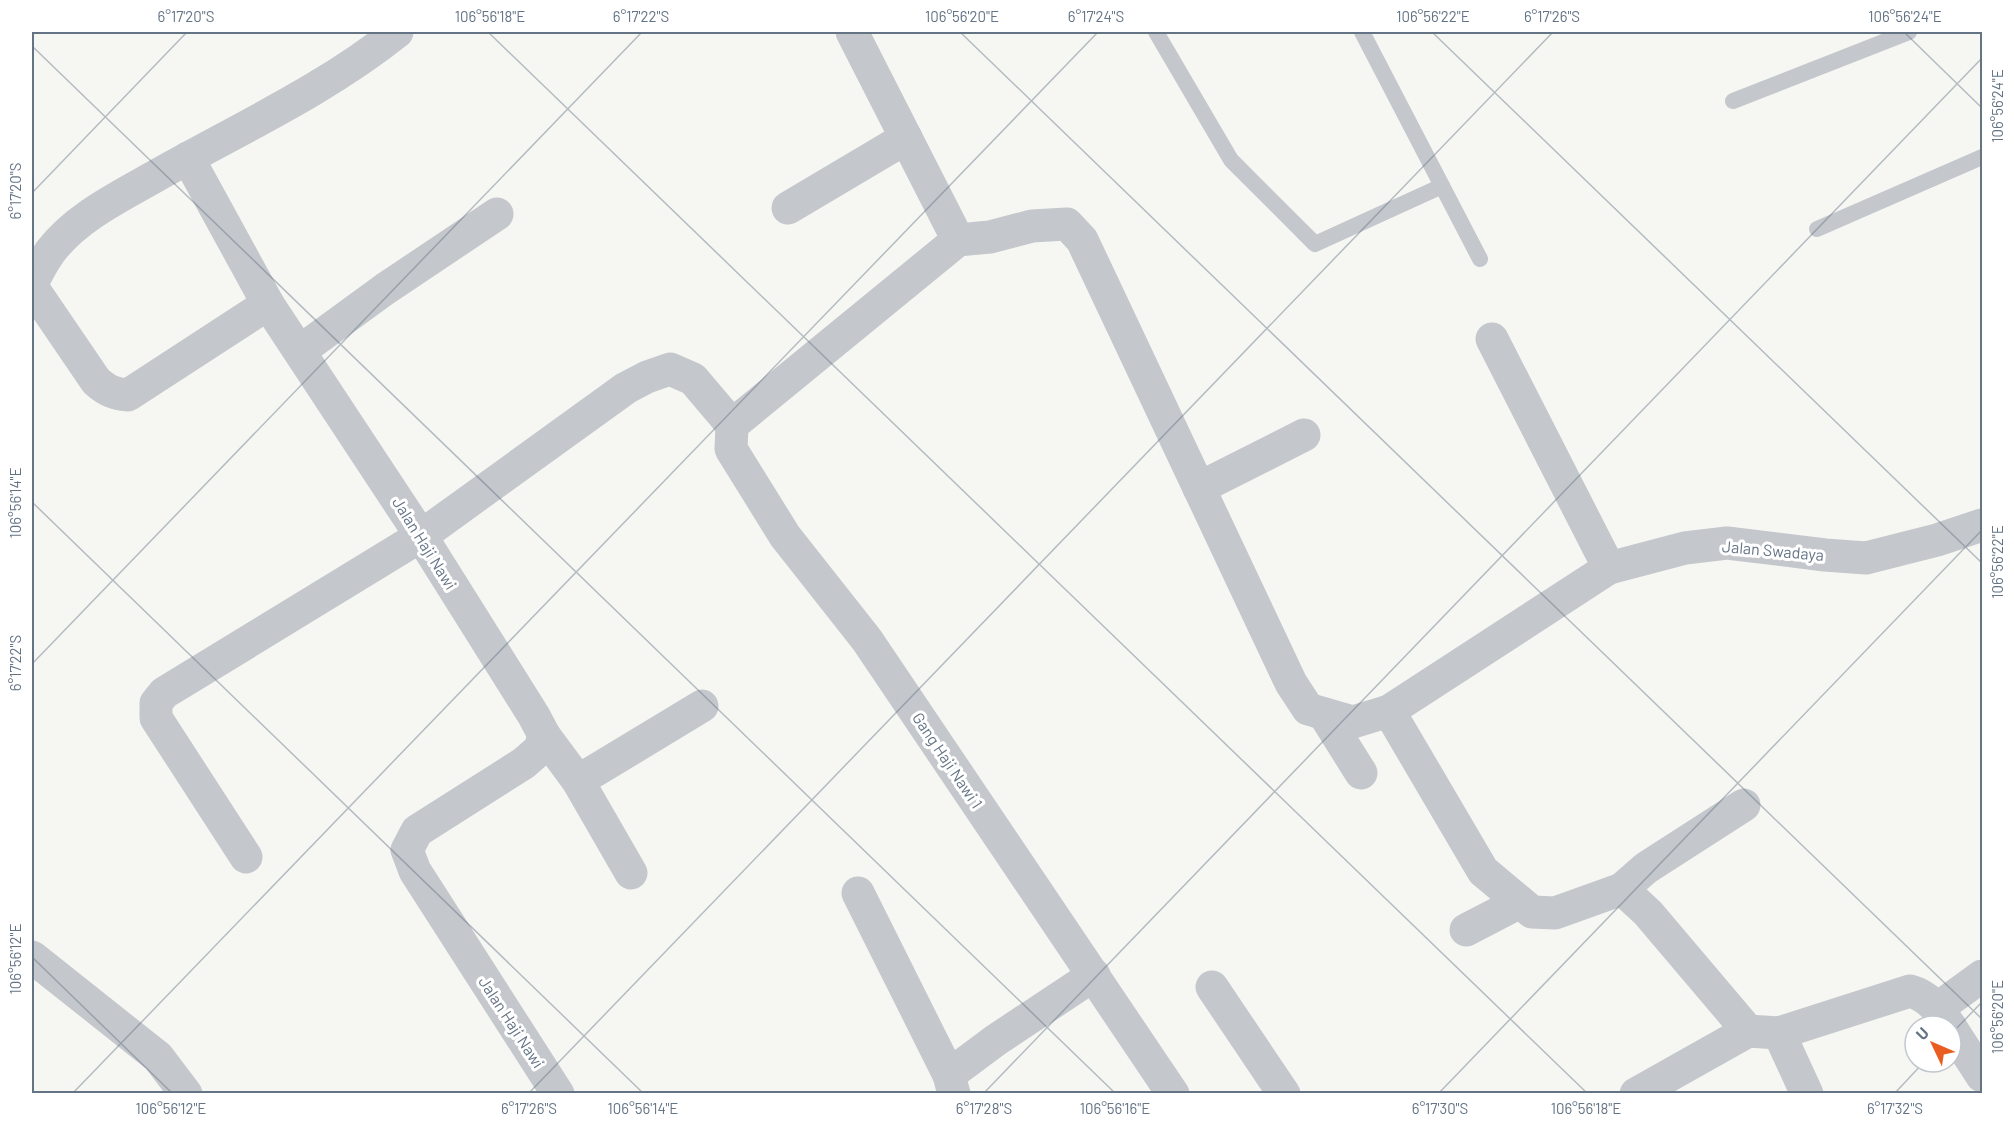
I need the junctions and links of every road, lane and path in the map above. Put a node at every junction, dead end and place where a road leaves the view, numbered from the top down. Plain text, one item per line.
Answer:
1 (397, 32) edge
2 (852, 32) edge
3 (1156, 32) edge
4 (1362, 32) edge
5 (1909, 32) edge
6 (1733, 101) dead end
7 (906, 138) junction
8 (1983, 157) edge
9 (188, 158) junction
10 (1442, 186) junction
11 (788, 208) dead end
12 (497, 214) dead end
13 (1817, 229) dead end
14 (958, 240) junction
15 (1480, 259) dead end
16 (32, 285) edge
17 (268, 304) junction
18 (1492, 339) dead end
19 (300, 351) junction
20 (732, 425) junction
21 (1304, 435) dead end
22 (1200, 488) junction
23 (1980, 534) edge
24 (421, 536) junction
25 (1609, 568) junction
26 (702, 706) dead end
27 (1389, 711) junction
28 (1324, 714) junction
29 (544, 735) junction
30 (1361, 773) dead end
31 (578, 781) junction
32 (1744, 805) dead end
33 (246, 857) dead end
34 (631, 873) dead end
35 (1622, 889) junction
36 (858, 893) dead end
37 (1520, 902) junction
38 (1467, 930) dead end
39 (32, 957) edge
40 (1094, 975) junction
41 (1983, 976) edge
42 (1212, 987) dead end
43 (1939, 1014) edge
44 (1952, 1014) edge
45 (1764, 1032) junction
46 (1963, 1046) edge
47 (1983, 1076) edge
48 (952, 1084) edge
49 (186, 1094) edge
50 (558, 1094) edge
51 (1173, 1094) edge
52 (1284, 1094) edge
53 (1636, 1094) edge
54 (1807, 1094) edge

1 - 9 street
2 - 7 street
3 - 10 lane
4 - 10 lane
5 - 6 lane
7 - 11 street
7 - 14 street
8 - 13 lane
9 - 16 street
9 - 17 street, Jalan Haji Nawi
10 - 15 lane
12 - 19 street
14 - 20 street
14 - 22 street
16 - 17 street
17 - 19 street, Jalan Haji Nawi
18 - 25 street
19 - 24 street, Jalan Haji Nawi
20 - 24 street
20 - 40 street, Gang Haji Nawi 1
21 - 22 street
22 - 28 street
23 - 25 street, Jalan Swadaya
24 - 29 street, Jalan Haji Nawi
24 - 33 street
25 - 27 street, Jalan Swadaya
26 - 31 street
27 - 28 street, Jalan Swadaya
27 - 37 street
28 - 30 street
29 - 31 street
29 - 50 street, Jalan Haji Nawi
31 - 34 street
32 - 35 street
35 - 37 street
35 - 45 street
36 - 48 street
37 - 38 street
39 - 49 street
40 - 48 street
40 - 51 street, Gang Haji Nawi 1
41 - 44 street
42 - 52 street
43 - 45 street
45 - 53 street
45 - 54 street
46 - 47 street

